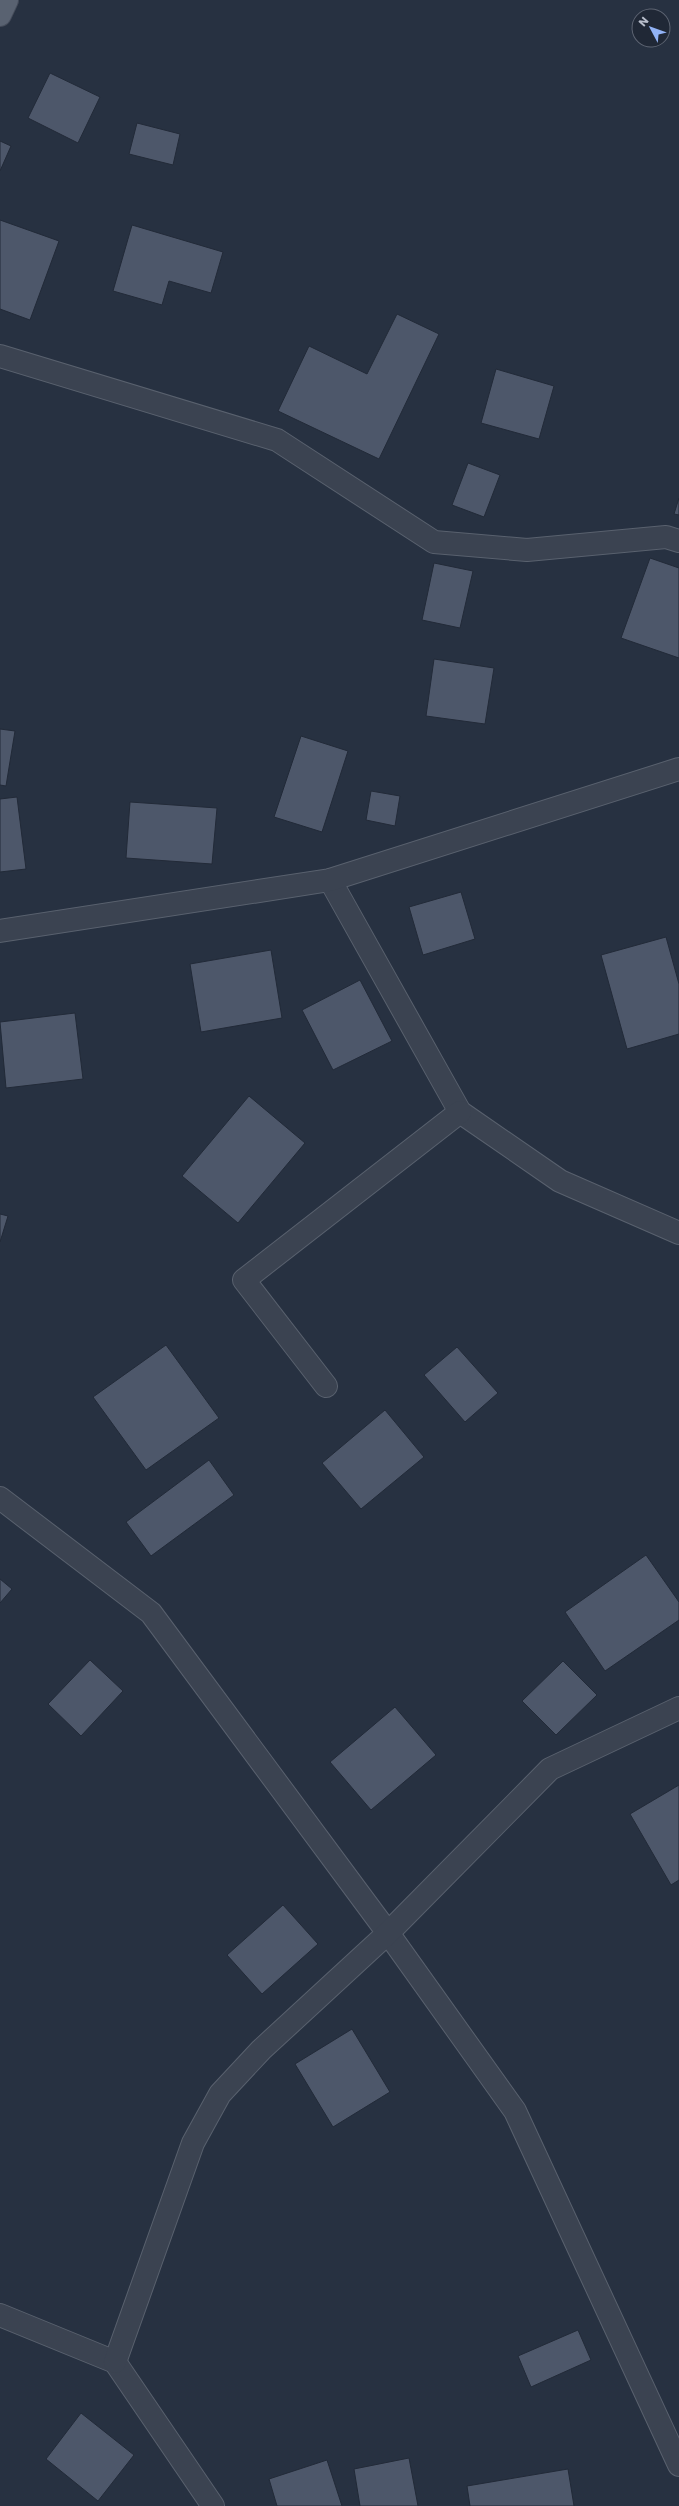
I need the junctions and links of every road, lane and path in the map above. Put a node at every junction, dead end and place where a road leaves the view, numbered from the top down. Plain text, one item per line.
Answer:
1 (7, 0) edge
2 (0, 15) edge
3 (0, 356) edge
4 (679, 541) edge
5 (679, 769) edge
6 (330, 880) junction
7 (0, 931) edge
8 (460, 1112) junction
9 (679, 1233) edge
10 (326, 1386) dead end
11 (0, 1498) edge
12 (679, 1708) edge
13 (388, 1933) junction
14 (0, 2315) edge
15 (115, 2362) junction
16 (679, 2465) edge
17 (213, 2506) edge

1 - 2 main road
3 - 4 street
5 - 6 street
6 - 7 street
6 - 8 street
8 - 9 street
8 - 10 street
11 - 13 street
12 - 13 street
13 - 15 street
13 - 16 street
14 - 15 street
15 - 17 street

